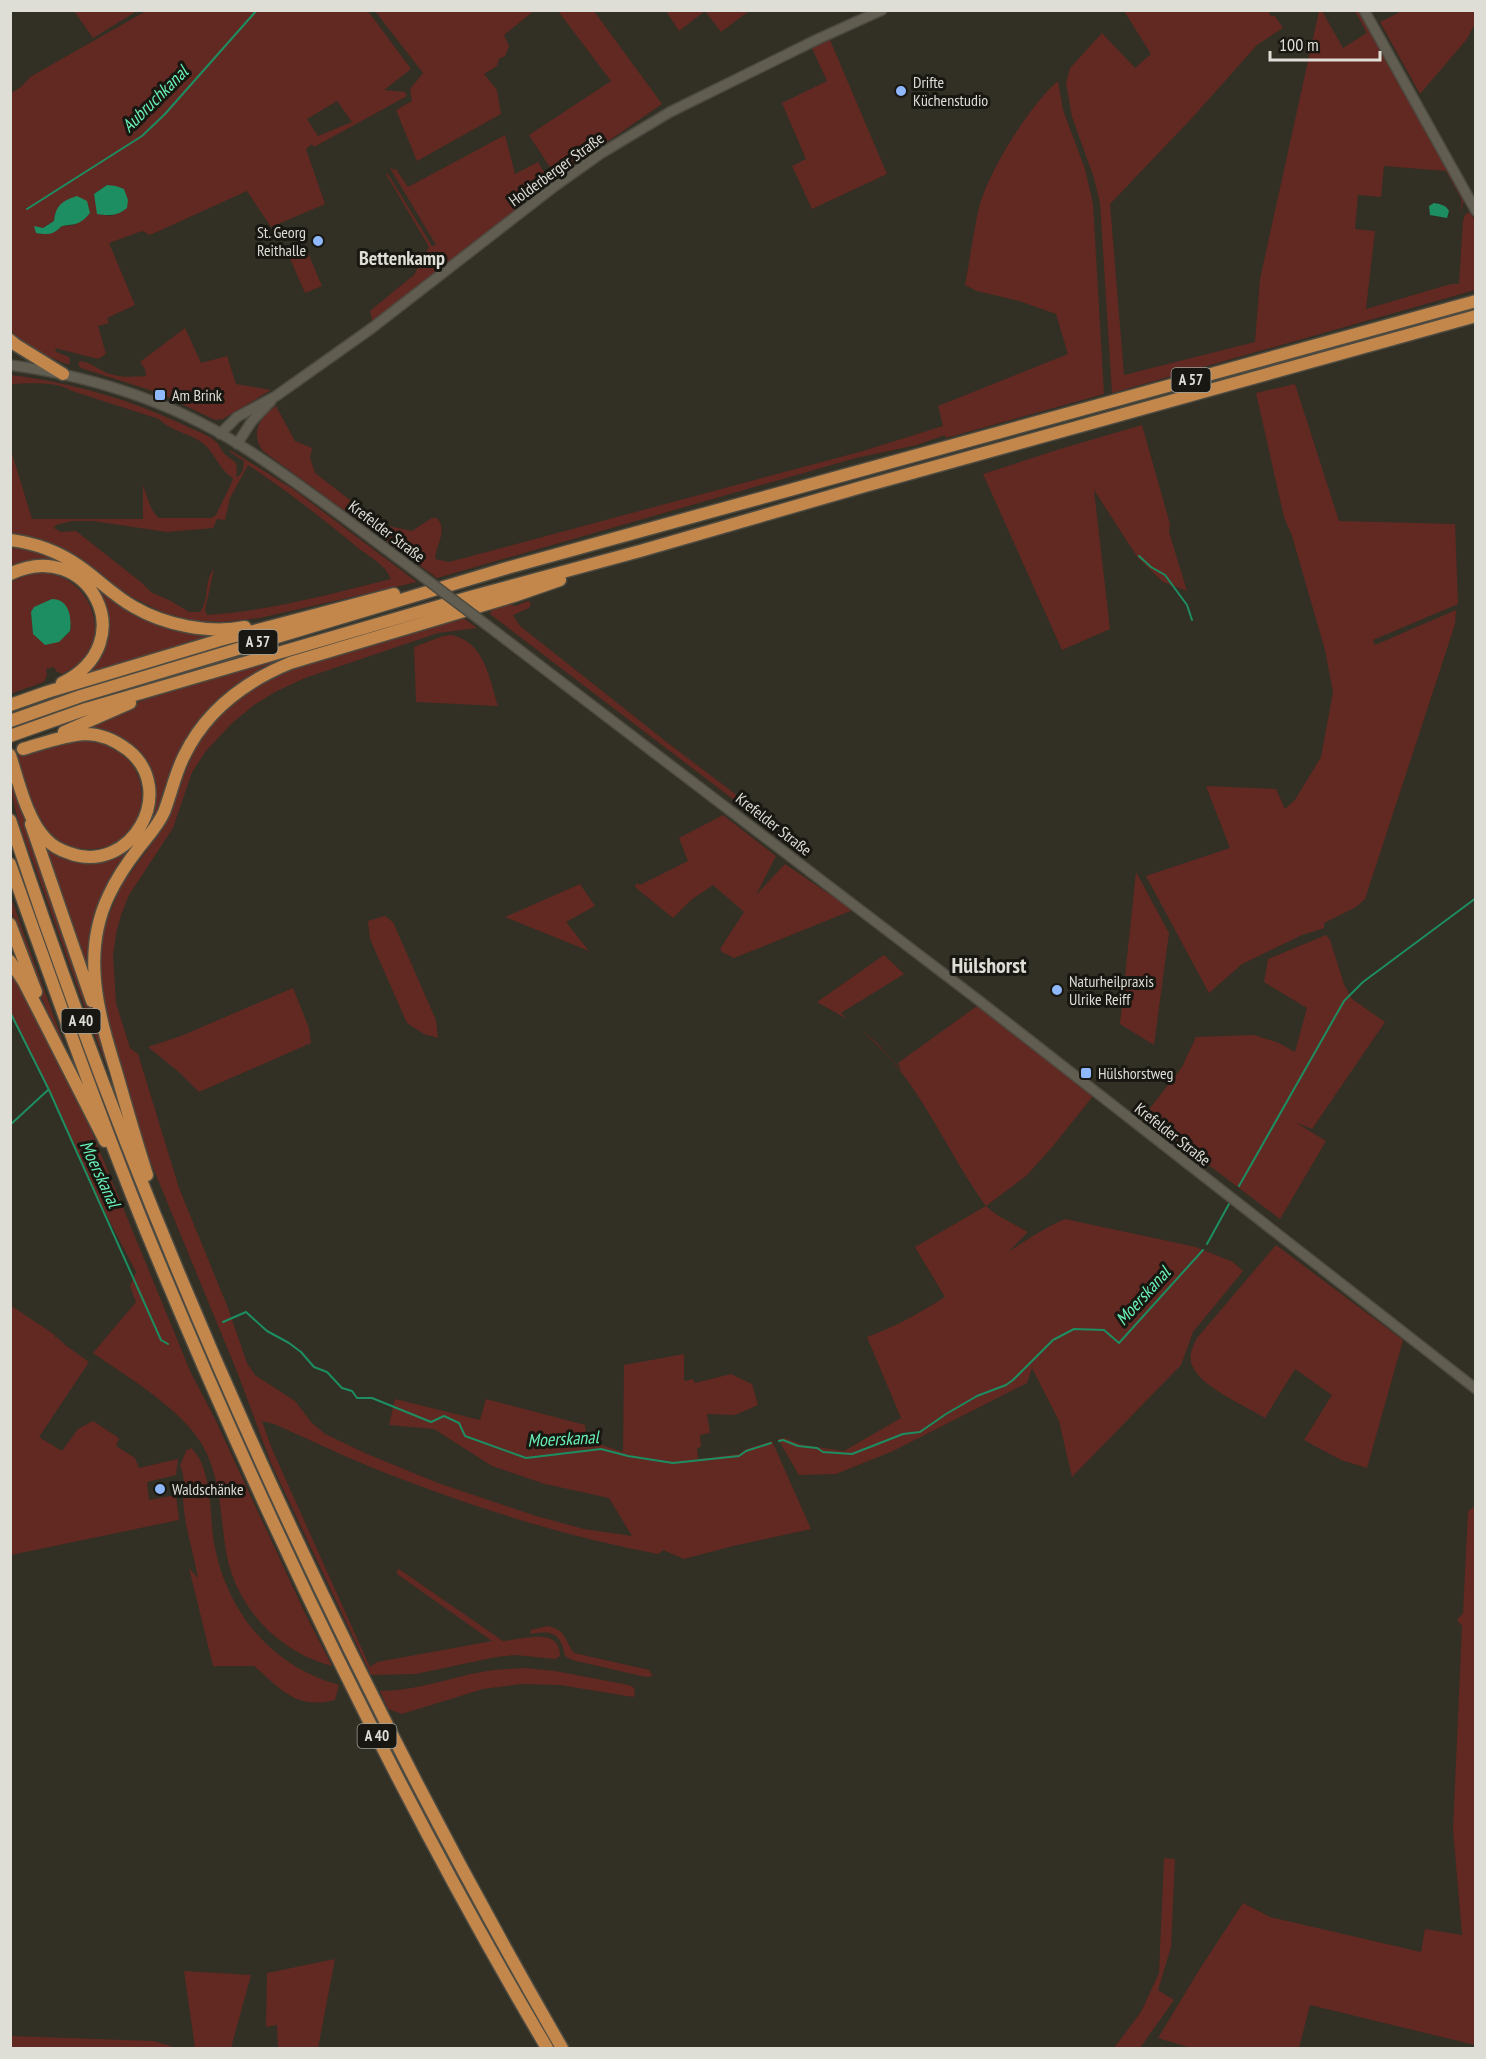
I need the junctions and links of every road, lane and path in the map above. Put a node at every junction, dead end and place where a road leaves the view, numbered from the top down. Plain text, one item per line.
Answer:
1 (882, 10) edge
2 (1364, 10) edge
3 (1476, 211) edge
4 (1476, 302) edge
5 (1476, 316) edge
6 (10, 340) edge
7 (10, 365) edge
8 (63, 374) junction
9 (276, 396) junction
10 (220, 434) junction
11 (237, 444) junction
12 (10, 540) edge
13 (640, 551) junction
14 (507, 568) junction
15 (10, 574) edge
16 (337, 607) junction
17 (195, 676) junction
18 (47, 692) junction
19 (10, 705) edge
20 (10, 721) edge
21 (10, 736) edge
22 (23, 749) junction
23 (12, 759) edge
24 (20, 786) junction
25 (10, 820) edge
26 (10, 864) edge
27 (10, 924) edge
28 (10, 961) edge
29 (108, 1044) junction
30 (78, 1090) junction
31 (128, 1185) junction
32 (158, 1220) junction
33 (1476, 1389) edge
34 (547, 2049) edge
35 (562, 2049) edge

1 - 9 main road, Holderberger Straße
2 - 3 main road
4 - 14 highway, A 57
5 - 13 highway, A 57
6 - 8 highway
7 - 8 main road, Krefelder Straße
8 - 10 main road, Krefelder Straße
9 - 10 main road, Holderberger Straße
9 - 11 main road, Holderberger Straße
10 - 11 main road, Krefelder Straße
11 - 33 main road, Krefelder Straße, bridge
12 - 16 highway
13 - 17 highway, A 57
13 - 29 highway
14 - 16 highway
14 - 20 highway, A 57
15 - 18 highway
16 - 18 highway
17 - 21 highway, A 57
17 - 22 highway
18 - 19 highway
22 - 23 highway
22 - 24 highway
23 - 24 highway
24 - 29 highway
25 - 32 highway, A 40
26 - 31 highway, A 40
27 - 30 highway
28 - 30 highway
29 - 32 highway
30 - 31 highway
31 - 34 highway, A 40
32 - 35 highway, A 40

